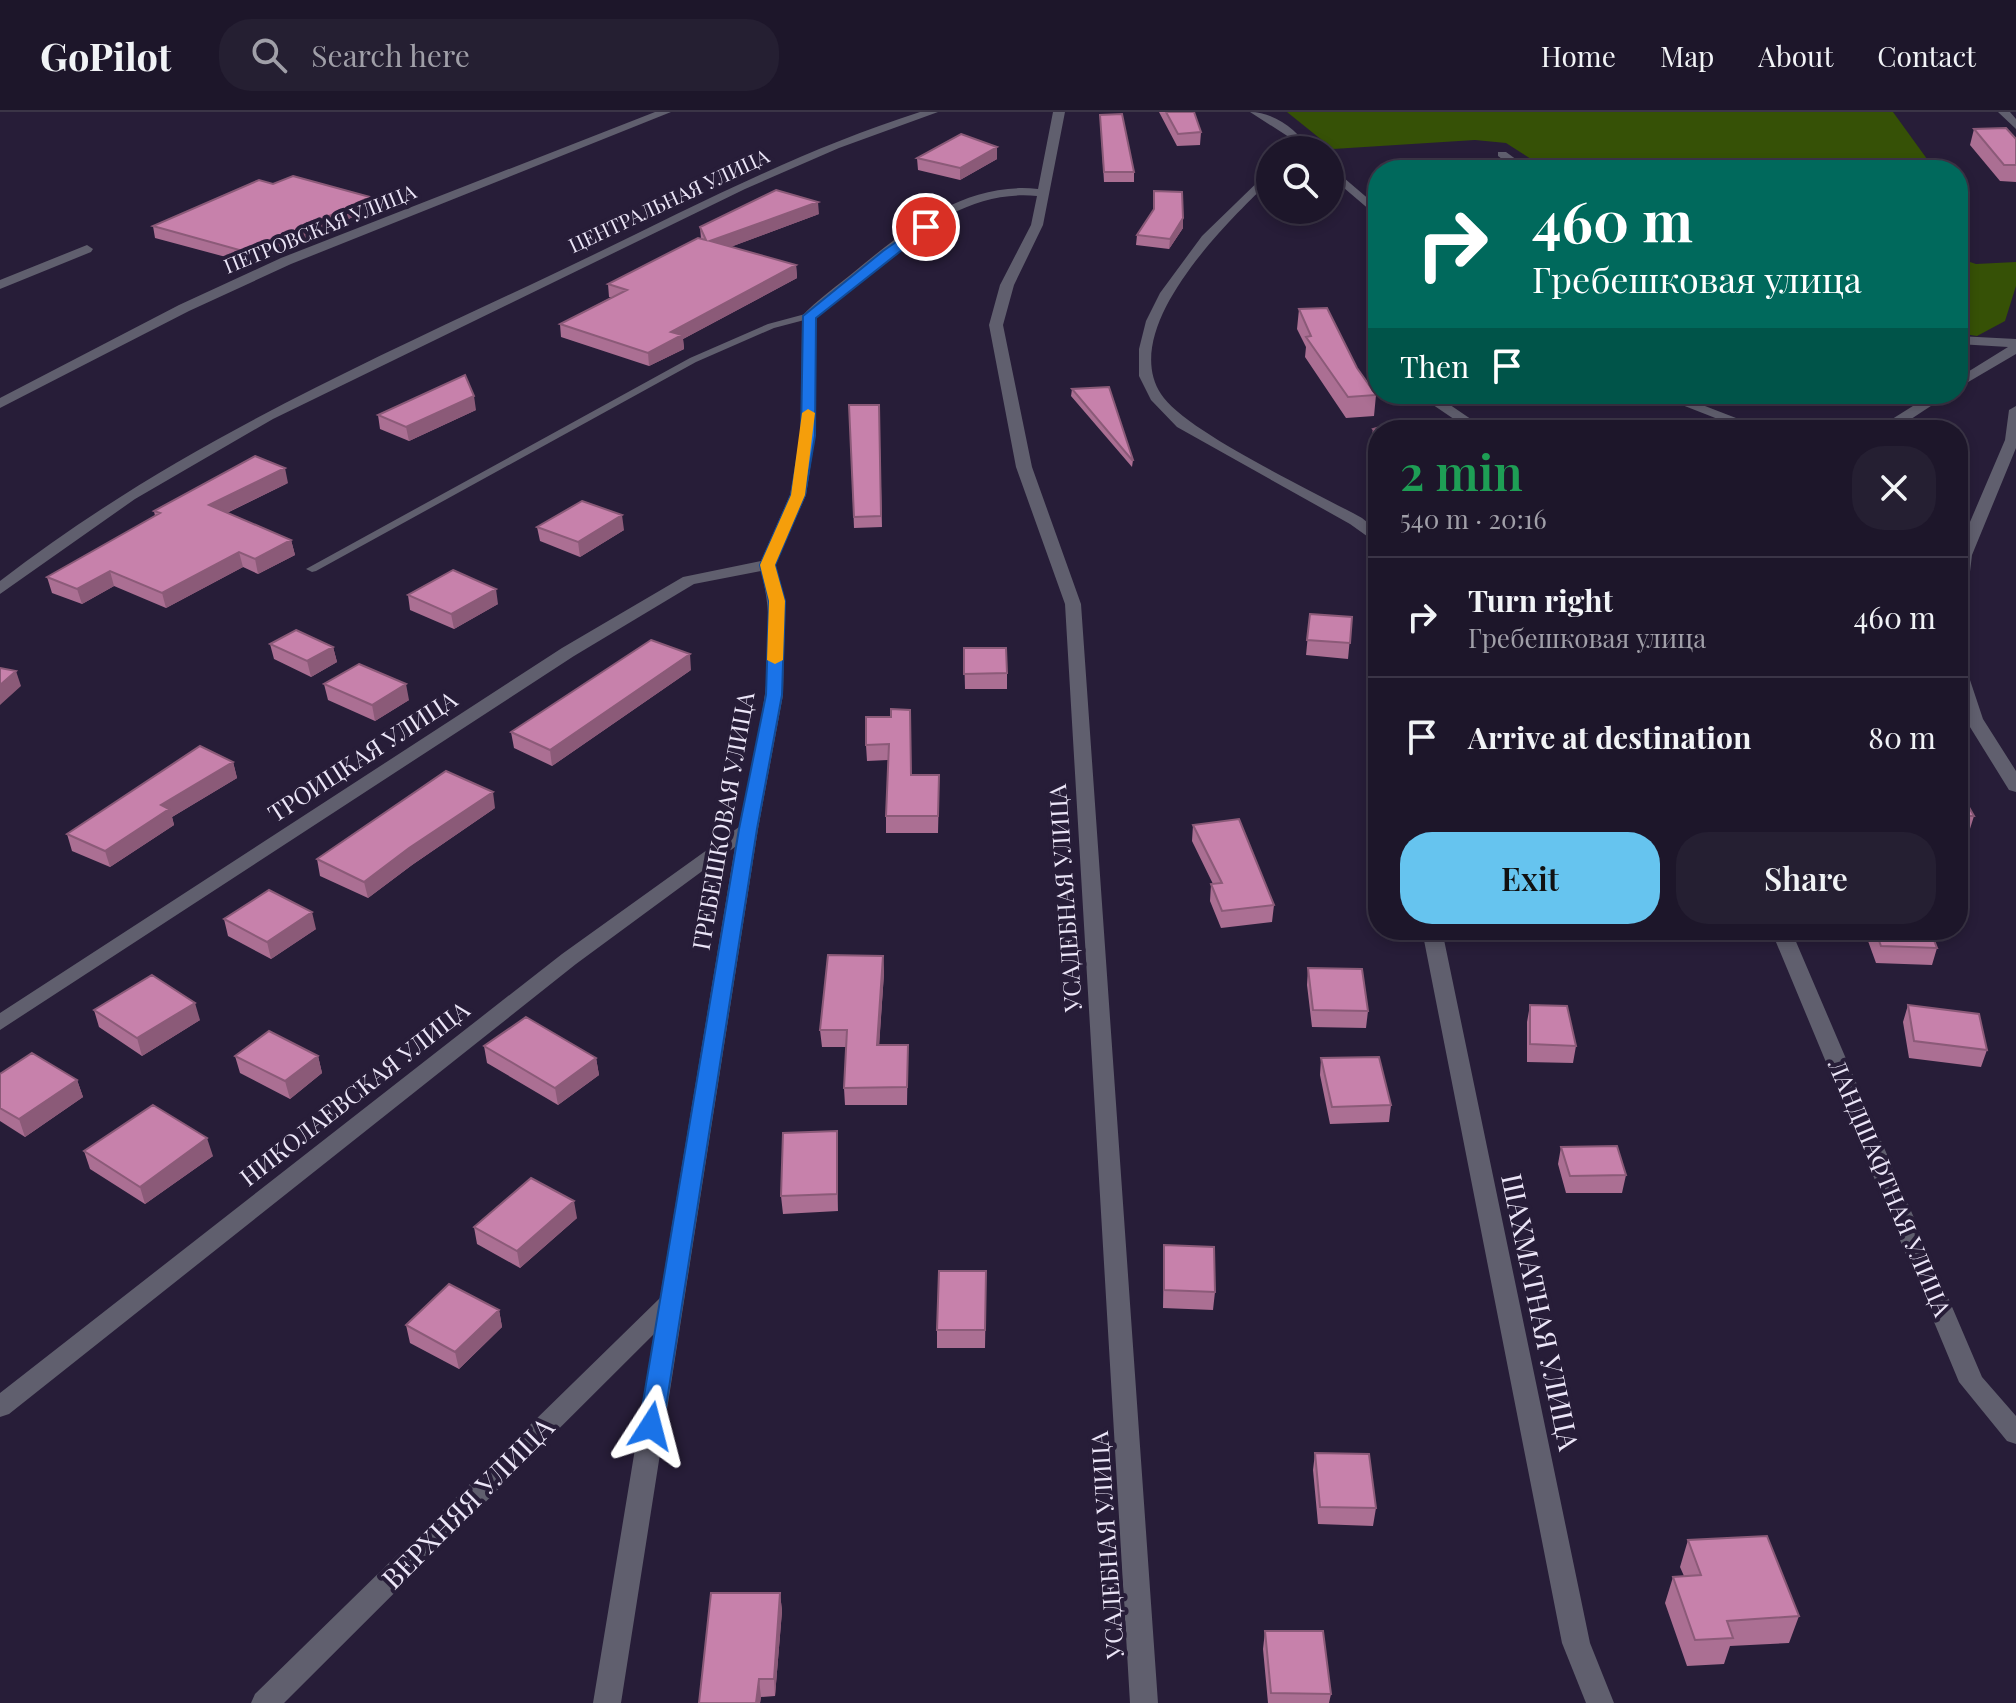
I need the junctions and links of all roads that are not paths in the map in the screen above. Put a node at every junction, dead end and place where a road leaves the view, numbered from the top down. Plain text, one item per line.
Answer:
1 (665, 112) edge
2 (932, 112) edge
3 (1059, 112) edge
4 (1256, 112) edge
5 (2004, 112) edge
6 (2016, 126) edge
7 (1294, 136) edge
8 (1502, 154) dead end
9 (1511, 160) edge
10 (1344, 183) edge
11 (1256, 188) edge
12 (1043, 193) junction
13 (1368, 204) edge
14 (87, 249) dead end
15 (0, 285) edge
16 (809, 316) junction
17 (1968, 341) edge
18 (2016, 345) edge
19 (1968, 377) edge
20 (0, 404) edge
21 (1440, 404) edge
22 (1688, 404) edge
23 (1926, 404) edge
24 (2016, 410) edge
25 (1464, 420) edge
26 (1732, 420) edge
27 (1900, 420) edge
28 (1368, 531) edge
29 (1968, 545) edge
30 (767, 565) junction
31 (312, 569) dead end
32 (0, 589) edge
33 (1968, 701) edge
34 (2016, 786) edge
35 (748, 829) junction
36 (1434, 940) edge
37 (1785, 940) edge
38 (0, 1023) edge
39 (670, 1303) junction
40 (0, 1407) edge
41 (2016, 1434) edge
42 (265, 1703) edge
43 (607, 1703) edge
44 (1144, 1703) edge
45 (1600, 1703) edge

1 - 20 street, ПЕТРОВСКАЯ УЛИЦА
2 - 32 street, ЦЕНТРАЛЬНАЯ УЛИЦА
3 - 12 street, УСАДЕБНАЯ УЛИЦА
4 - 7 street
5 - 6 street
8 - 9 street
10 - 13 street
11 - 28 street
12 - 16 street
12 - 44 street, УСАДЕБНАЯ УЛИЦА
14 - 15 street
16 - 30 street
16 - 31 lane
17 - 18 street
18 - 19 street
21 - 25 street
22 - 26 street
23 - 27 street
24 - 29 street
30 - 35 street, ГРЕБЕШКОВАЯ УЛИЦА
30 - 38 street, ТРОИЦКАЯ УЛИЦА
33 - 34 street
35 - 39 street, ГРЕБЕШКОВАЯ УЛИЦА
35 - 40 street, НИКОЛАЕВСКАЯ УЛИЦА
36 - 45 street, ШАХМАТНАЯ УЛИЦА
37 - 41 street, ЛАНДШАФТНАЯ УЛИЦА
39 - 42 street, ВЕРХНЯЯ УЛИЦА
39 - 43 street, ГРЕБЕШКОВАЯ УЛИЦА

